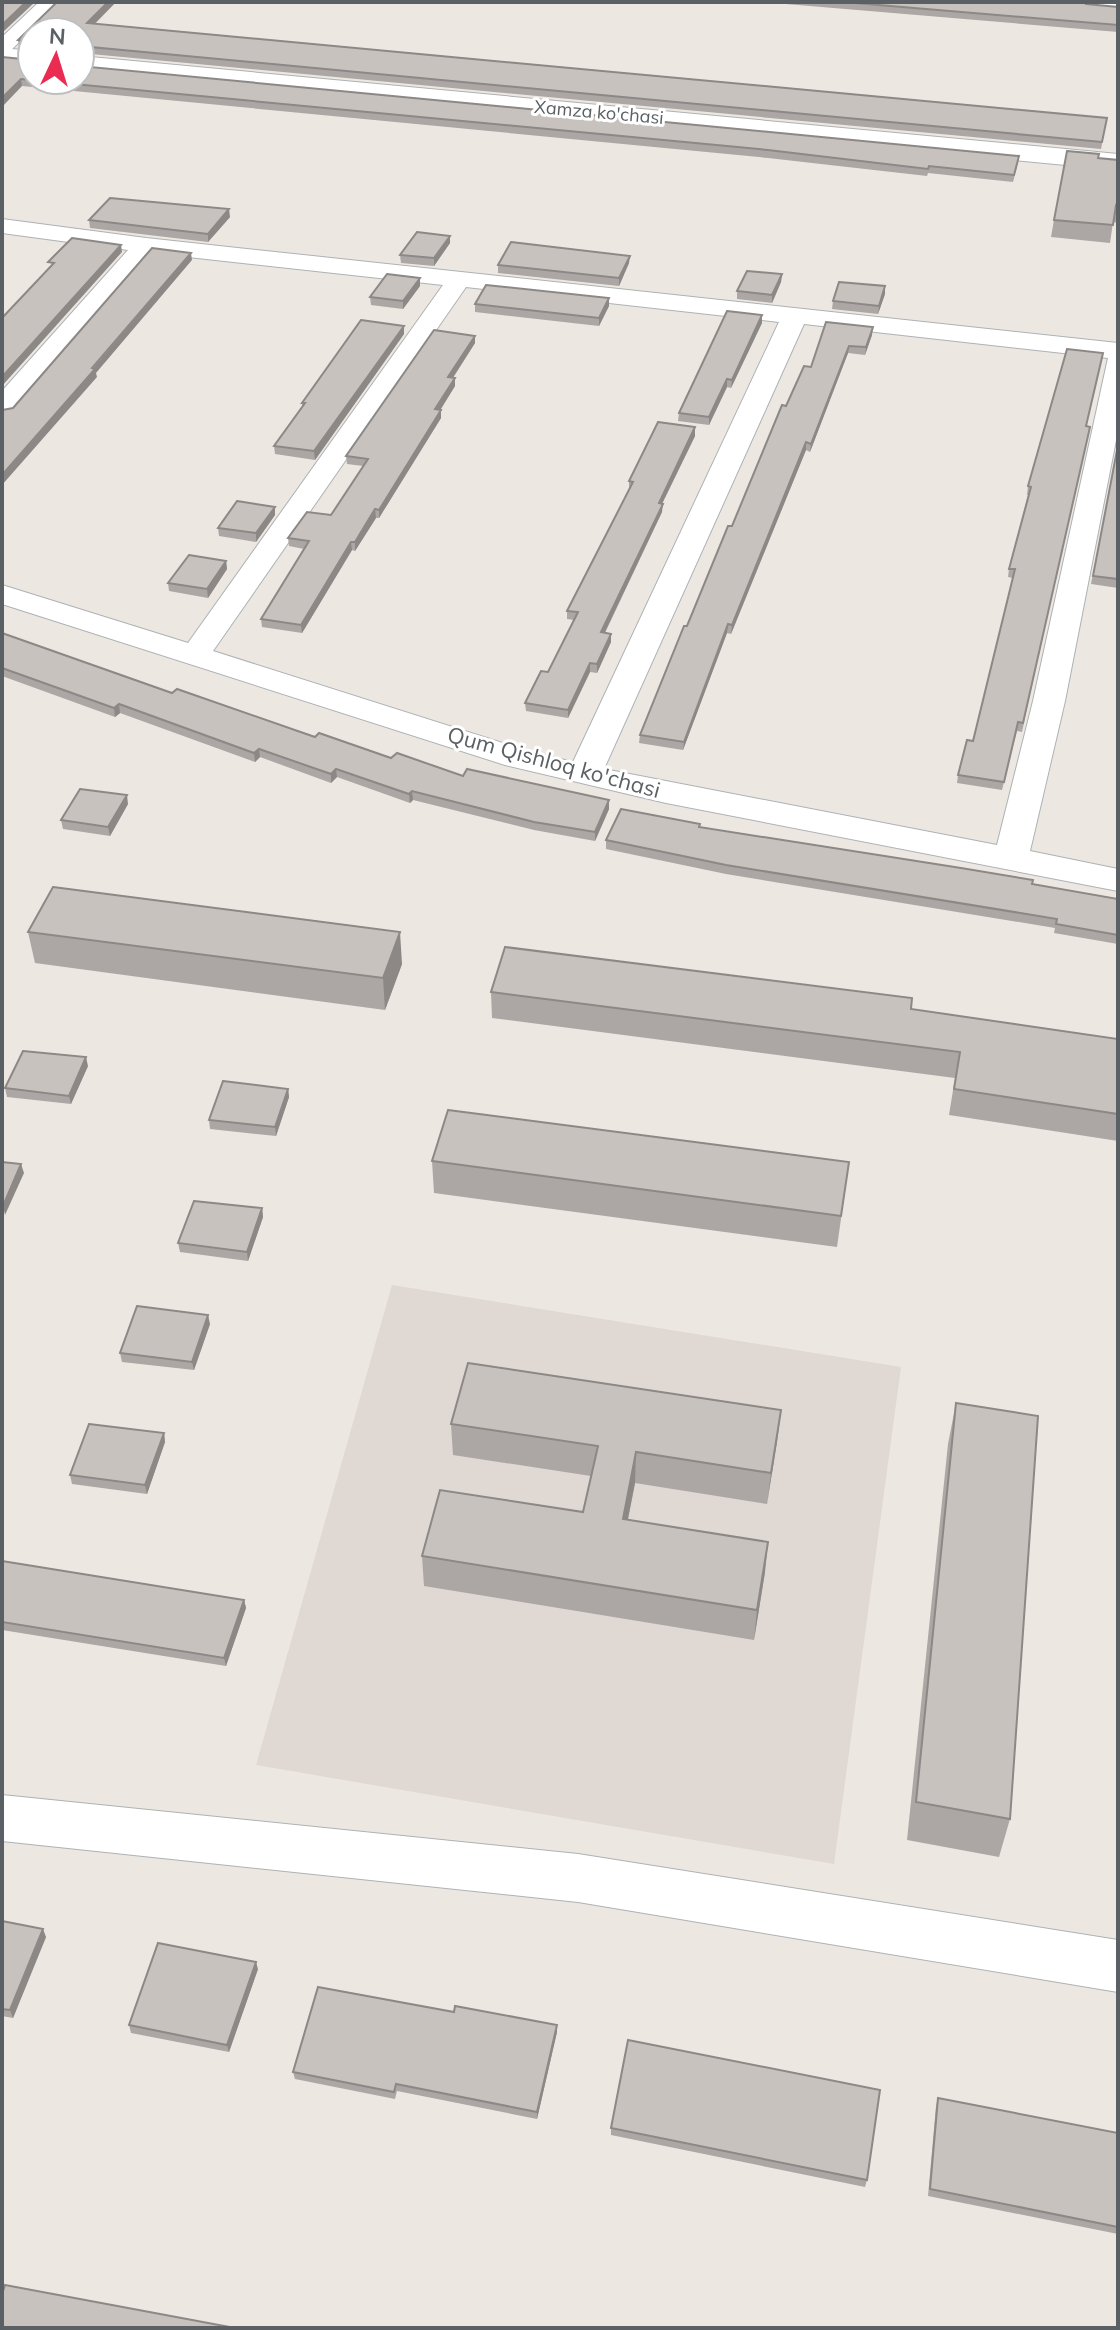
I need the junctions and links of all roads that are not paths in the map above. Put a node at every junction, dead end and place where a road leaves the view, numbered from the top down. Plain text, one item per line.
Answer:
1 (51, 2) edge
2 (1085, 2) edge
3 (1118, 5) edge
4 (2, 48) edge
5 (96, 65) edge
6 (1118, 162) edge
7 (2, 226) edge
8 (146, 245) junction
9 (459, 280) junction
10 (794, 317) junction
11 (1118, 351) edge
12 (1118, 362) edge
13 (2, 408) edge
14 (2, 594) edge
15 (195, 655) junction
16 (584, 775) junction
17 (1011, 857) junction
18 (1118, 880) edge
19 (2, 1818) edge
20 (1118, 1966) edge

1 - 4 street
2 - 3 street
5 - 6 street, Xamza ko'chasi
7 - 8 street
8 - 9 street
8 - 13 street
9 - 10 street
9 - 15 street
10 - 11 street
10 - 16 street
12 - 17 street
14 - 15 street, Qum Qishloq ko'chasi
15 - 16 street, Qum Qishloq ko'chasi
16 - 17 street, Qum Qishloq ko'chasi
17 - 18 street, Qum Qishloq ko'chasi
19 - 20 street

